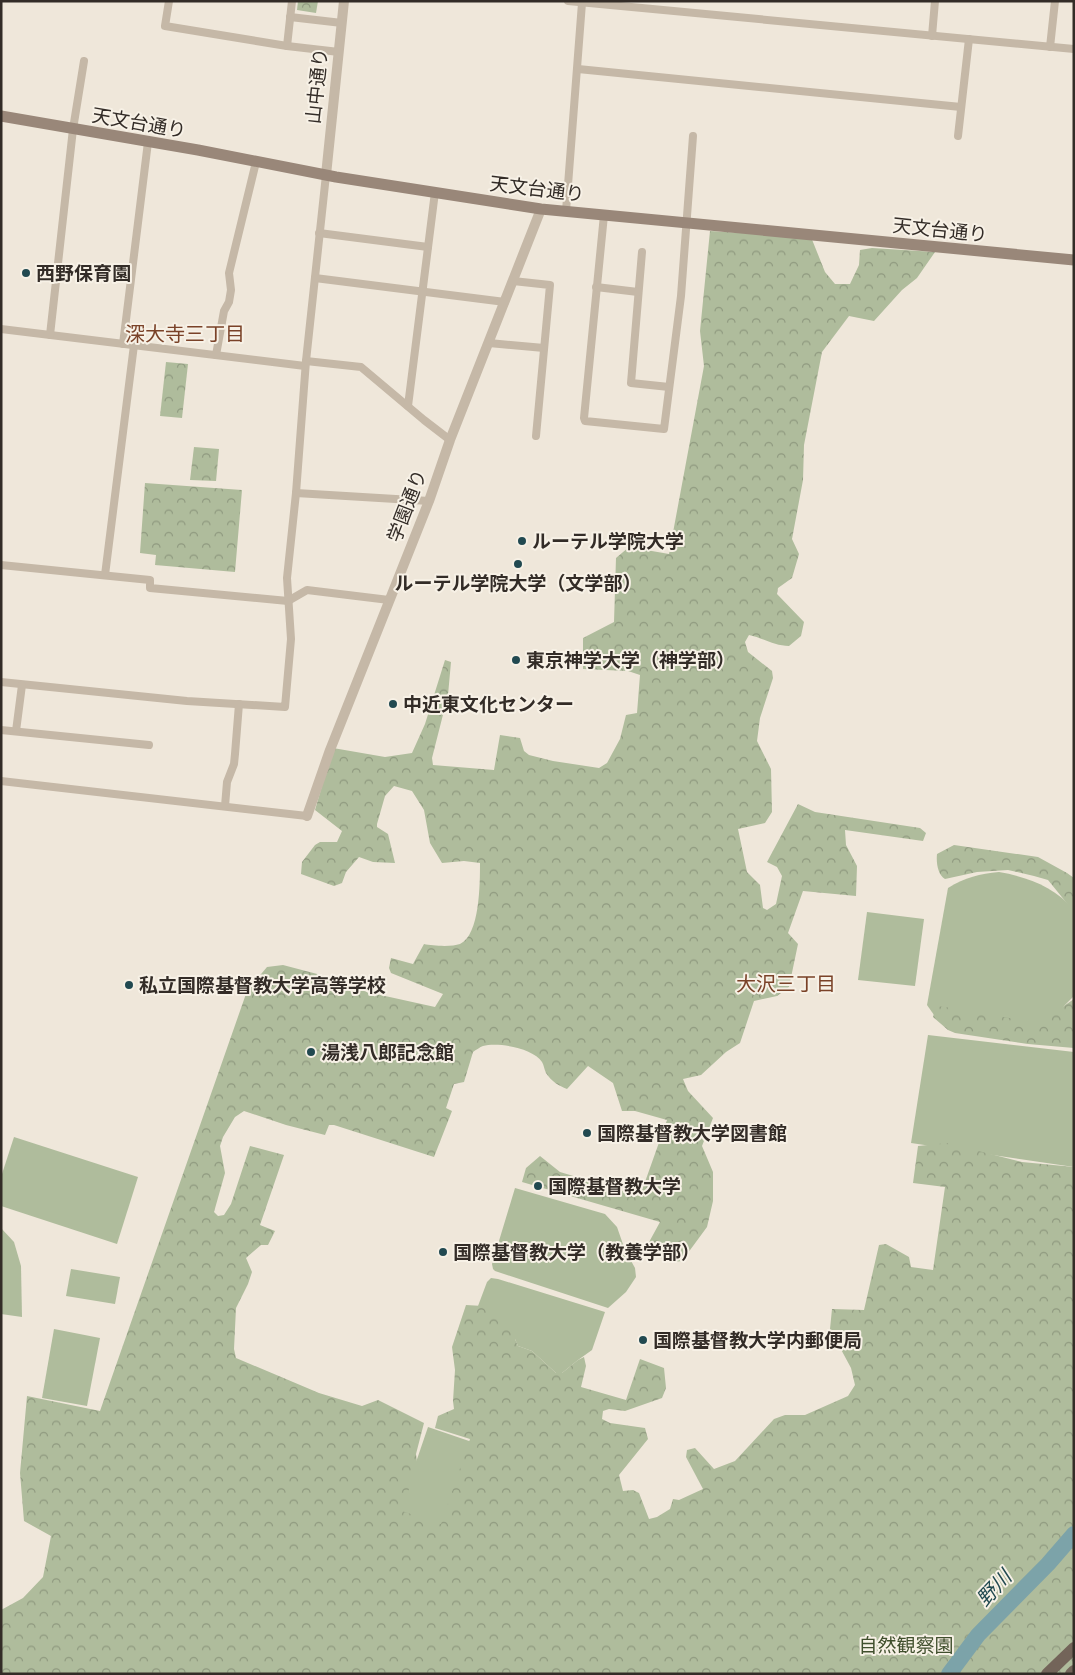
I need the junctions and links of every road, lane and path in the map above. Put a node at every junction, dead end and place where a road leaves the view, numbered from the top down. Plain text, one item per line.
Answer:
1 (169, 1) edge
2 (292, 1) edge
3 (344, 1) edge
4 (568, 1) edge
5 (935, 1) edge
6 (1055, 1) edge
7 (582, 3) junction
8 (627, 4) edge
9 (290, 16) junction
10 (342, 23) junction
11 (932, 36) junction
12 (969, 39) junction
13 (286, 46) junction
14 (1050, 47) junction
15 (1074, 50) edge
16 (339, 52) junction
17 (84, 62) dead end
18 (578, 69) junction
19 (961, 107) junction
20 (1, 116) edge
21 (73, 129) junction
22 (693, 136) dead end
23 (958, 136) dead end
24 (148, 142) junction
25 (256, 162) junction
26 (326, 175) junction
27 (435, 192) junction
28 (540, 209) junction
29 (566, 211) junction
30 (604, 215) junction
31 (687, 223) junction
32 (320, 233) junction
33 (428, 247) junction
34 (642, 252) dead end
35 (1074, 260) edge
36 (315, 278) junction
37 (513, 281) junction
38 (596, 287) junction
39 (423, 292) junction
40 (638, 292) junction
41 (505, 302) junction
42 (2, 329) edge
43 (1, 333) edge
44 (50, 335) junction
45 (489, 343) junction
46 (123, 344) junction
47 (134, 345) junction
48 (544, 348) junction
49 (216, 355) junction
50 (306, 363) junction
51 (669, 387) junction
52 (408, 406) junction
53 (536, 436) dead end
54 (450, 440) junction
55 (296, 493) junction
56 (429, 501) junction
57 (1, 564) edge
58 (104, 575) junction
59 (389, 600) junction
60 (288, 601) junction
61 (1, 682) edge
62 (22, 685) junction
63 (239, 704) junction
64 (1, 730) edge
65 (16, 731) junction
66 (149, 745) dead end
67 (1, 781) edge
68 (225, 806) junction
69 (307, 816) joint
70 (1074, 1648) edge
71 (1074, 1671) edge
72 (1047, 1674) edge
73 (1071, 1674) edge

1 - 13 street
2 - 9 street
3 - 10 street, 山中通り
4 - 7 street
5 - 11 street
6 - 14 street
7 - 8 street
7 - 18 street
8 - 11 street
9 - 10 street
9 - 13 street
10 - 16 street, 山中通り
11 - 12 street
12 - 14 street
12 - 19 street
13 - 16 street
14 - 15 street
16 - 26 street, 山中通り
17 - 21 street
18 - 19 street
18 - 29 street
19 - 23 street
20 - 21 main road, 天文台通り
21 - 24 main road, 天文台通り
21 - 44 street
22 - 31 street
24 - 25 main road, 天文台通り
24 - 46 street
25 - 26 main road, 天文台通り
25 - 49 street
26 - 27 main road, 天文台通り
26 - 32 street
27 - 28 main road, 天文台通り
27 - 33 street
28 - 29 main road, 天文台通り
28 - 37 street, 学園通り
29 - 30 main road, 天文台通り
30 - 31 main road, 天文台通り
30 - 38 street
31 - 35 main road, 天文台通り
31 - 51 street
32 - 33 street
32 - 36 street
33 - 39 street
34 - 40 street
36 - 39 street
36 - 50 street
37 - 41 street, 学園通り
37 - 48 street
38 - 40 street
38 - 51 street
39 - 41 street
39 - 52 street
40 - 51 street
41 - 45 street, 学園通り
42 - 43 street
42 - 44 street
44 - 46 street
45 - 48 street
45 - 54 street, 学園通り
46 - 47 street
47 - 49 street
47 - 58 street
48 - 53 street
49 - 50 street
50 - 52 street
50 - 55 street
52 - 54 street
54 - 56 street, 学園通り
55 - 56 street
55 - 60 street
56 - 59 street, 学園通り
57 - 58 street
58 - 60 street
59 - 60 street
59 - 69 street, 学園通り
60 - 63 street
61 - 62 street
62 - 63 street
62 - 65 street
63 - 68 street
64 - 65 street
65 - 66 street
67 - 68 street
68 - 69 street
70 - 72 main road
71 - 73 main road

